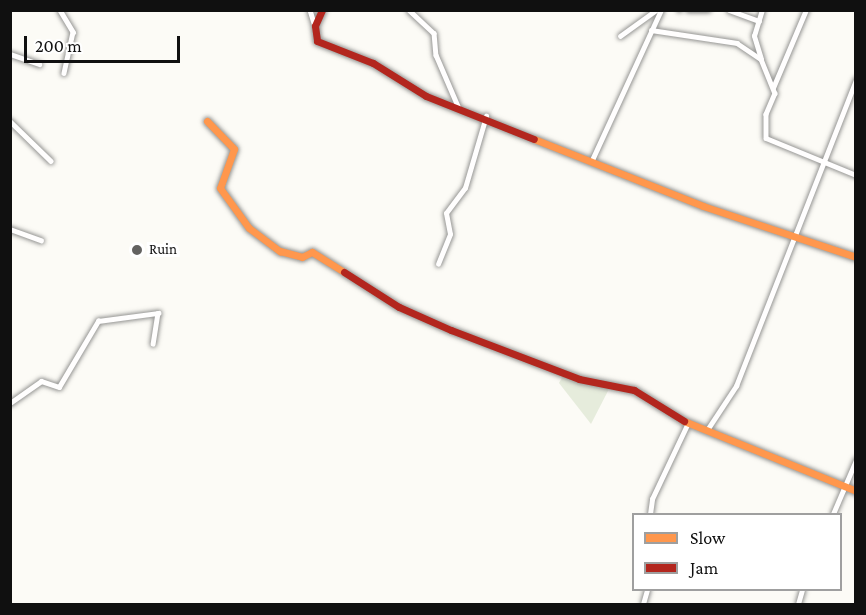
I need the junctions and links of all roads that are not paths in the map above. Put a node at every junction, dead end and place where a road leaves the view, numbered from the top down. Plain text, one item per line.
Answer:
1 (60, 10) edge
2 (309, 10) edge
3 (322, 10) edge
4 (409, 10) edge
5 (656, 10) edge
6 (661, 10) edge
7 (688, 10) edge
8 (709, 10) edge
9 (729, 10) edge
10 (762, 10) edge
11 (806, 10) edge
12 (759, 21) junction
13 (315, 26) junction
14 (651, 30) junction
15 (620, 36) dead end
16 (10, 54) edge
17 (761, 59) junction
18 (39, 64) dead end
19 (64, 73) dead end
20 (855, 80) edge
21 (773, 88) junction
22 (458, 106) junction
23 (486, 116) junction
24 (207, 121) dead end
25 (10, 122) edge
26 (592, 160) junction
27 (824, 160) junction
28 (51, 161) dead end
29 (855, 175) edge
30 (10, 229) edge
31 (793, 238) junction
32 (42, 240) dead end
33 (855, 257) edge
34 (438, 264) dead end
35 (153, 344) dead end
36 (10, 403) edge
37 (688, 423) junction
38 (707, 430) junction
39 (855, 460) edge
40 (846, 484) junction
41 (855, 491) edge
42 (650, 513) edge
43 (833, 513) edge

1 - 19 street
2 - 13 street
3 - 13 street
4 - 22 street
5 - 15 street
6 - 14 street
7 - 8 street
9 - 12 street
10 - 12 street
11 - 21 street
12 - 17 street
13 - 22 street
14 - 17 street
14 - 26 street
16 - 18 street
17 - 21 street
20 - 27 street
21 - 27 street
22 - 23 street
23 - 26 street
23 - 34 street
24 - 37 street
25 - 28 street
26 - 31 street
27 - 29 street
27 - 31 street
30 - 32 street
31 - 33 street
31 - 38 street
35 - 36 street
37 - 38 street
37 - 42 street
38 - 40 street
39 - 40 street
40 - 41 street
40 - 43 street

